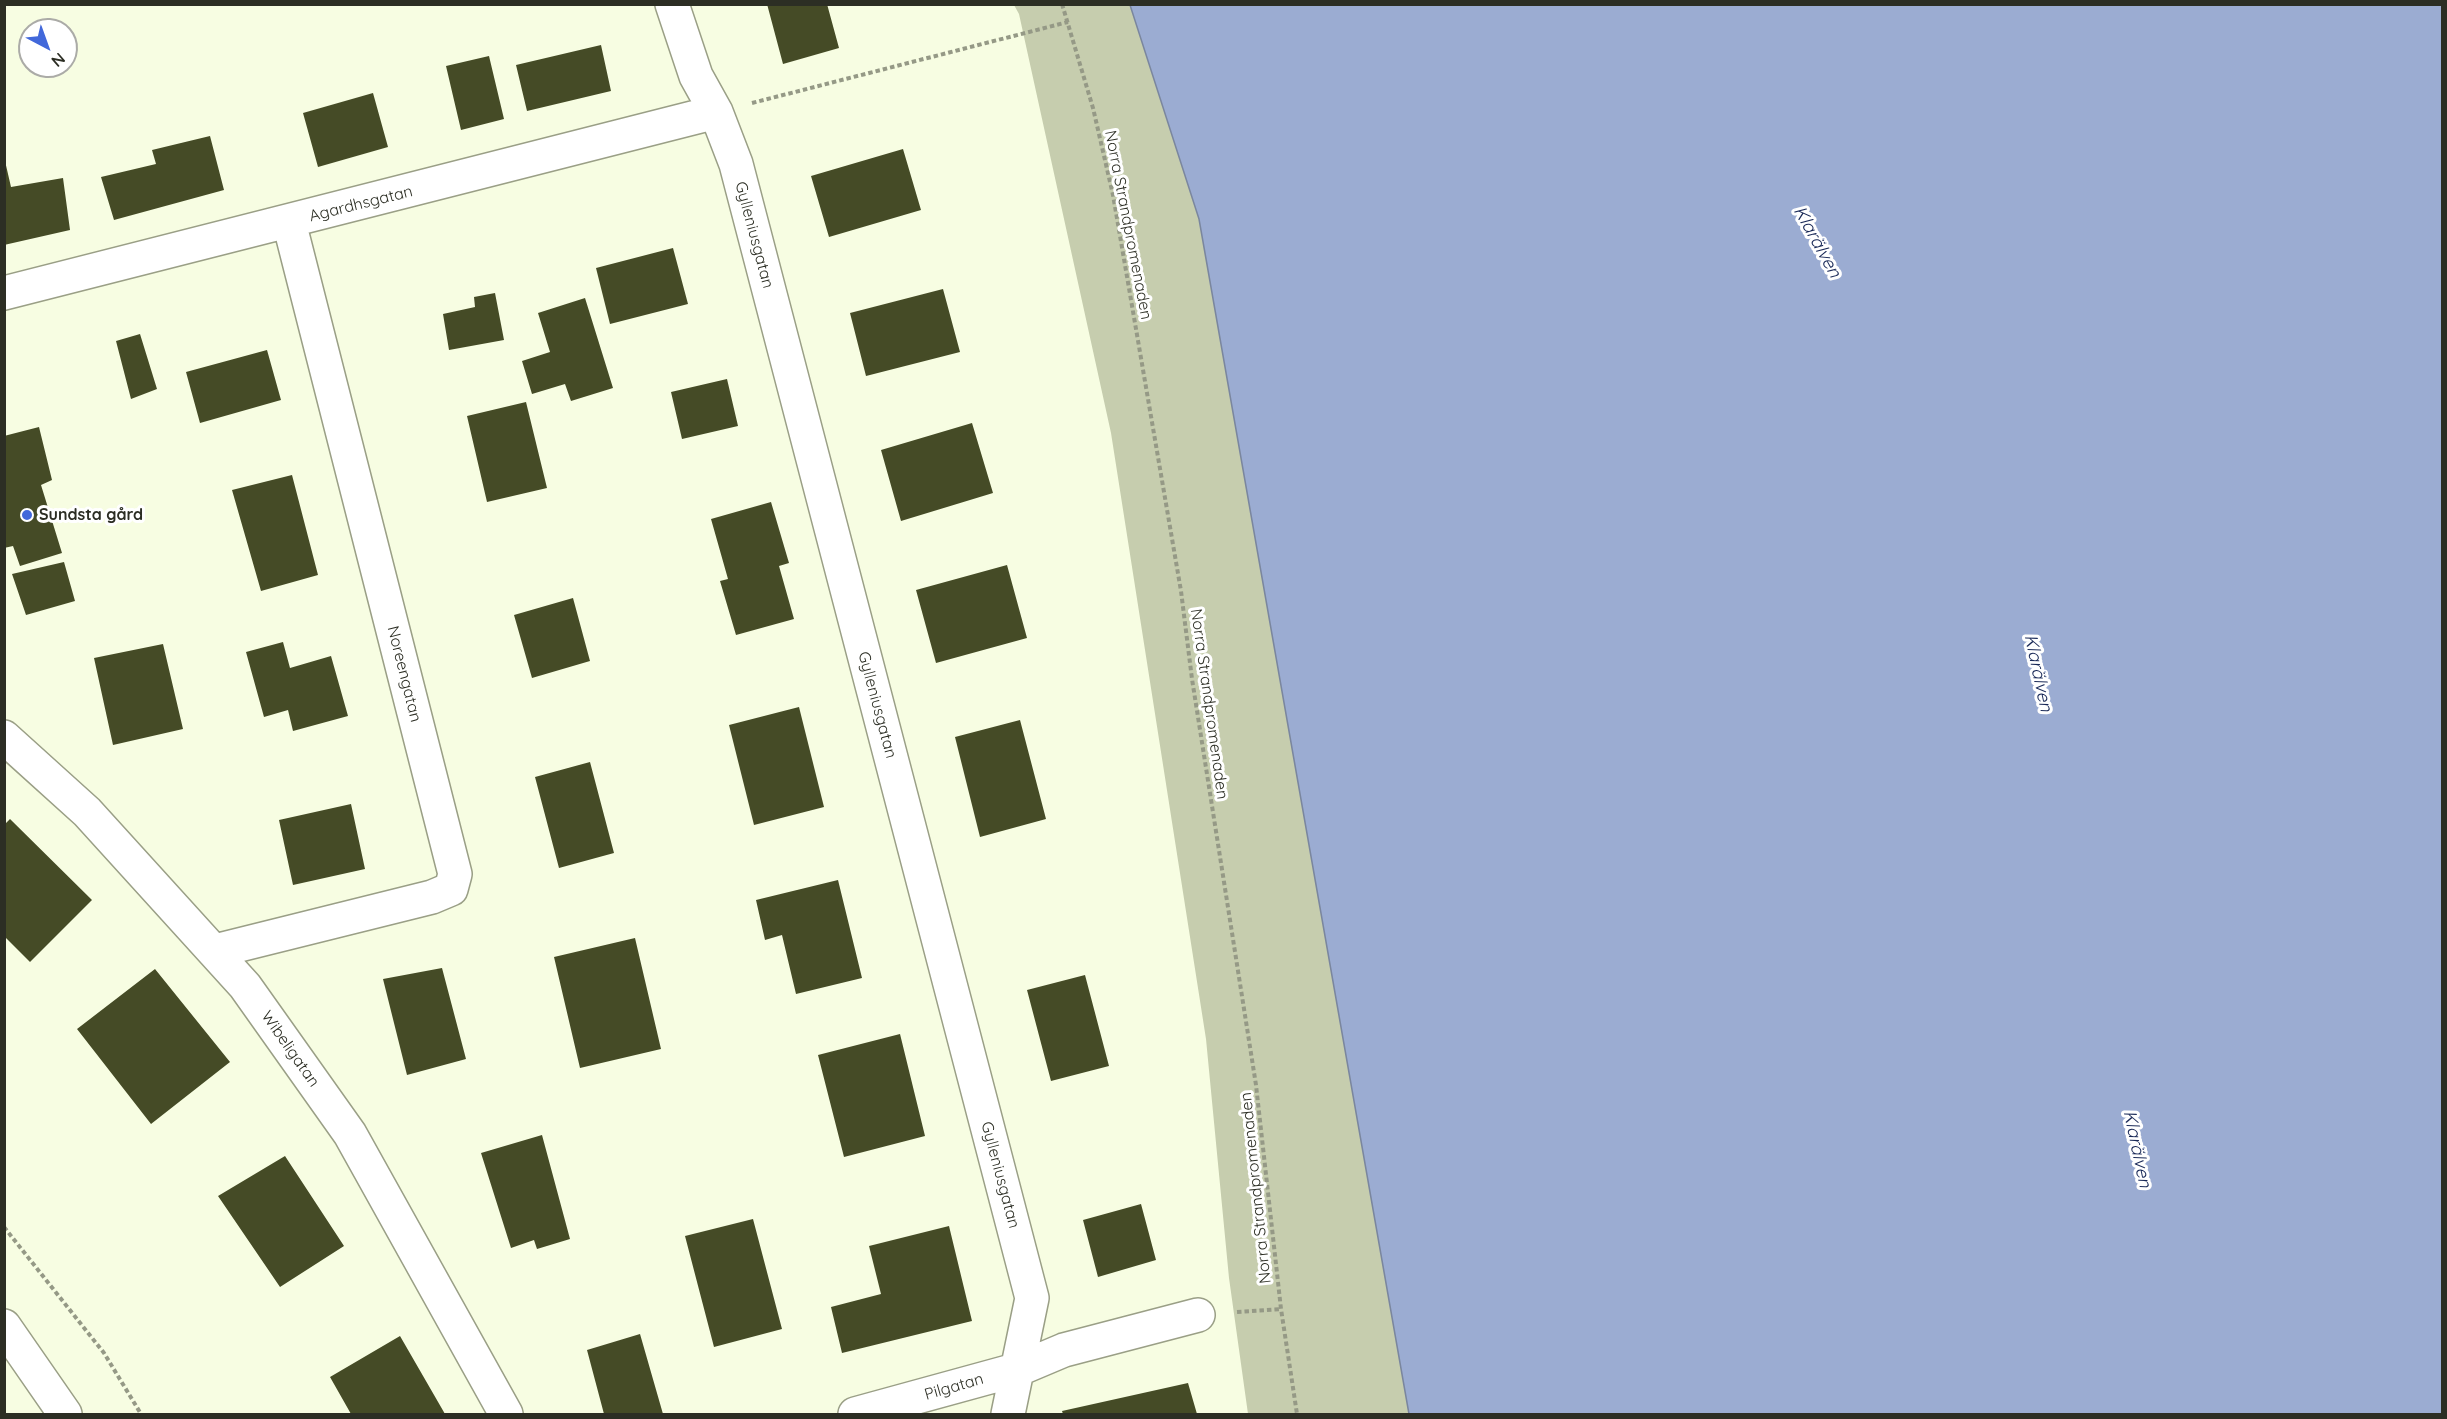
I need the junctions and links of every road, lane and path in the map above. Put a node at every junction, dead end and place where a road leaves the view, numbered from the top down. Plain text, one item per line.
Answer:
1 (672, 4) edge
2 (1062, 4) edge
3 (1068, 22) junction
4 (716, 112) junction
5 (289, 222) junction
6 (4, 294) edge
7 (4, 737) edge
8 (215, 951) junction
9 (4, 1227) edge
10 (1281, 1309) junction
11 (1198, 1315) joint
12 (4, 1326) edge
13 (1018, 1369) junction
14 (65, 1414) edge
15 (141, 1414) edge
16 (506, 1414) edge
17 (855, 1414) edge
18 (1008, 1414) edge
19 (1297, 1414) edge

1 - 4 street, Gylleniusgatan
2 - 3 path, Norra Strandpromenaden
3 - 4 path
3 - 10 path, Norra Strandpromenaden
4 - 5 street, Agardhsgatan
4 - 13 street, Gylleniusgatan
5 - 6 street, Agardhsgatan
5 - 8 street, Noreengatan
7 - 8 street, Wibeligatan
8 - 16 street, Wibeligatan
9 - 15 path
10 - 11 path
10 - 19 path, Norra Strandpromenaden
11 - 13 street, Pilgatan
12 - 14 street
13 - 17 street, Pilgatan
13 - 18 street, Gylleniusgatan

